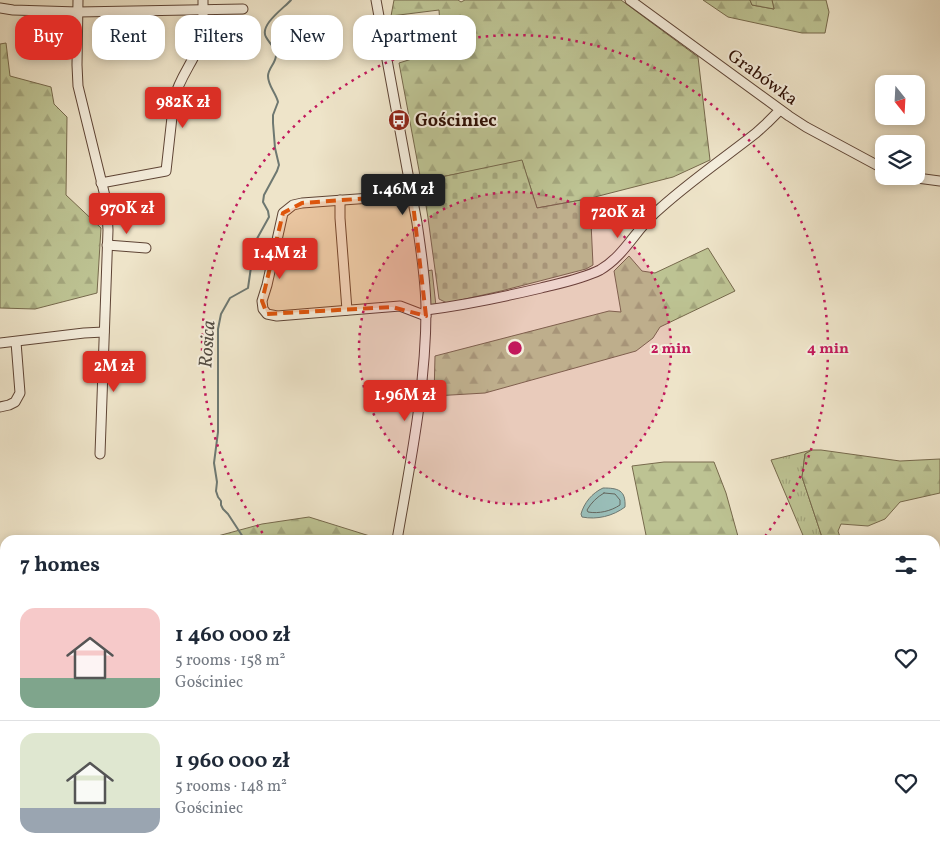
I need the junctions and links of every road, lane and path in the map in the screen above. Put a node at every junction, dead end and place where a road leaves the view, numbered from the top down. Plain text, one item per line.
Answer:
1 (78, 0) edge
2 (203, 0) edge
3 (376, 0) edge
4 (630, 0) edge
5 (0, 8) edge
6 (243, 9) dead end
7 (203, 10) junction
8 (78, 12) junction
9 (780, 110) junction
10 (875, 164) edge
11 (925, 179) edge
12 (940, 181) edge
13 (101, 183) junction
14 (412, 195) junction
15 (340, 200) junction
16 (107, 245) junction
17 (146, 248) dead end
18 (347, 310) junction
19 (426, 313) junction
20 (104, 332) junction
21 (16, 342) junction
22 (0, 343) edge
23 (0, 407) edge
24 (100, 454) dead end
25 (398, 535) edge

1 - 8 street
2 - 7 street
3 - 14 street
4 - 9 street, Grabówka
5 - 8 street
6 - 7 street
7 - 8 street
7 - 13 street
8 - 13 street
9 - 10 street, Grabówka
9 - 19 street
11 - 12 street
13 - 16 street
14 - 15 street
14 - 19 street
15 - 18 street
15 - 18 street
16 - 17 street
16 - 20 street
18 - 19 street
19 - 25 street
20 - 21 street
20 - 24 street
21 - 22 street
21 - 23 street

